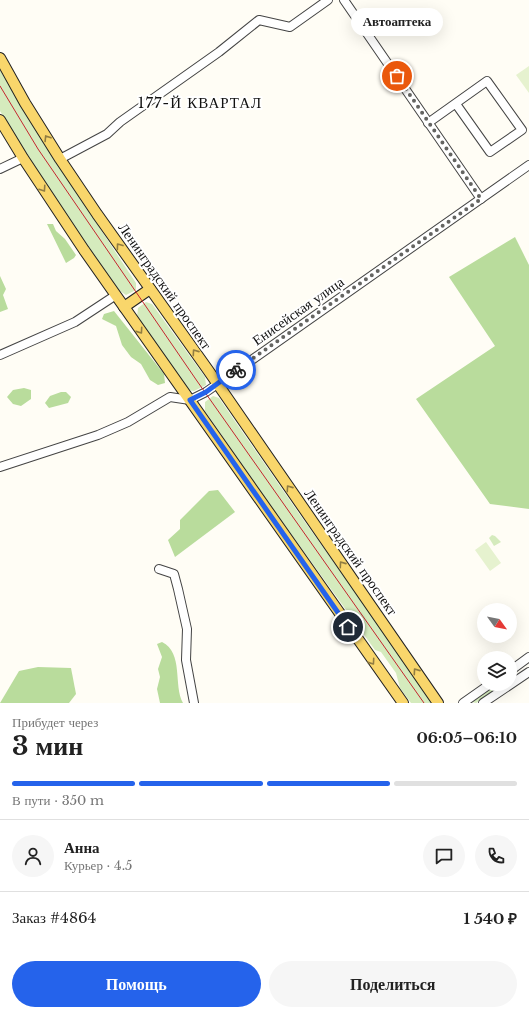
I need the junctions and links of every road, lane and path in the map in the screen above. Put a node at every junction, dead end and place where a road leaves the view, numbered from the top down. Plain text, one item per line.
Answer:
1 (328, 0) edge
2 (344, 0) edge
3 (0, 58) edge
4 (456, 104) junction
5 (0, 120) edge
6 (428, 123) junction
7 (23, 158) junction
8 (60, 159) junction
9 (529, 165) edge
10 (0, 169) edge
11 (481, 199) junction
12 (150, 289) junction
13 (116, 295) junction
14 (124, 308) junction
15 (0, 355) edge
16 (217, 384) junction
17 (190, 400) junction
18 (0, 468) edge
19 (159, 569) dead end
20 (529, 658) edge
21 (520, 664) junction
22 (517, 666) edge
23 (528, 672) edge
24 (480, 691) edge
25 (194, 703) edge
26 (403, 703) edge
27 (438, 703) edge
28 (463, 703) edge
29 (483, 703) edge

1 - 8 street
2 - 6 street
8 -> 3 main road, Ленинградский проспект
4 - 4 street
4 - 6 street
5 - 7 main road
6 - 11 street
7 - 10 street
7 -> 13 main road
12 -> 8 main road, Ленинградский проспект
9 - 11 street, Енисейская улица
11 - 16 street, Енисейская улица
12 - 14 main road
16 -> 12 main road, Ленинградский проспект
13 - 14 main road
13 - 15 street
14 -> 17 main road
16 - 17 street, Енисейская улица
27 -> 16 main road, Ленинградский проспект
17 - 18 street
17 -> 26 main road
19 - 25 street
20 - 21 street
21 - 22 street
21 - 23 street
23 - 29 street
24 - 28 street

